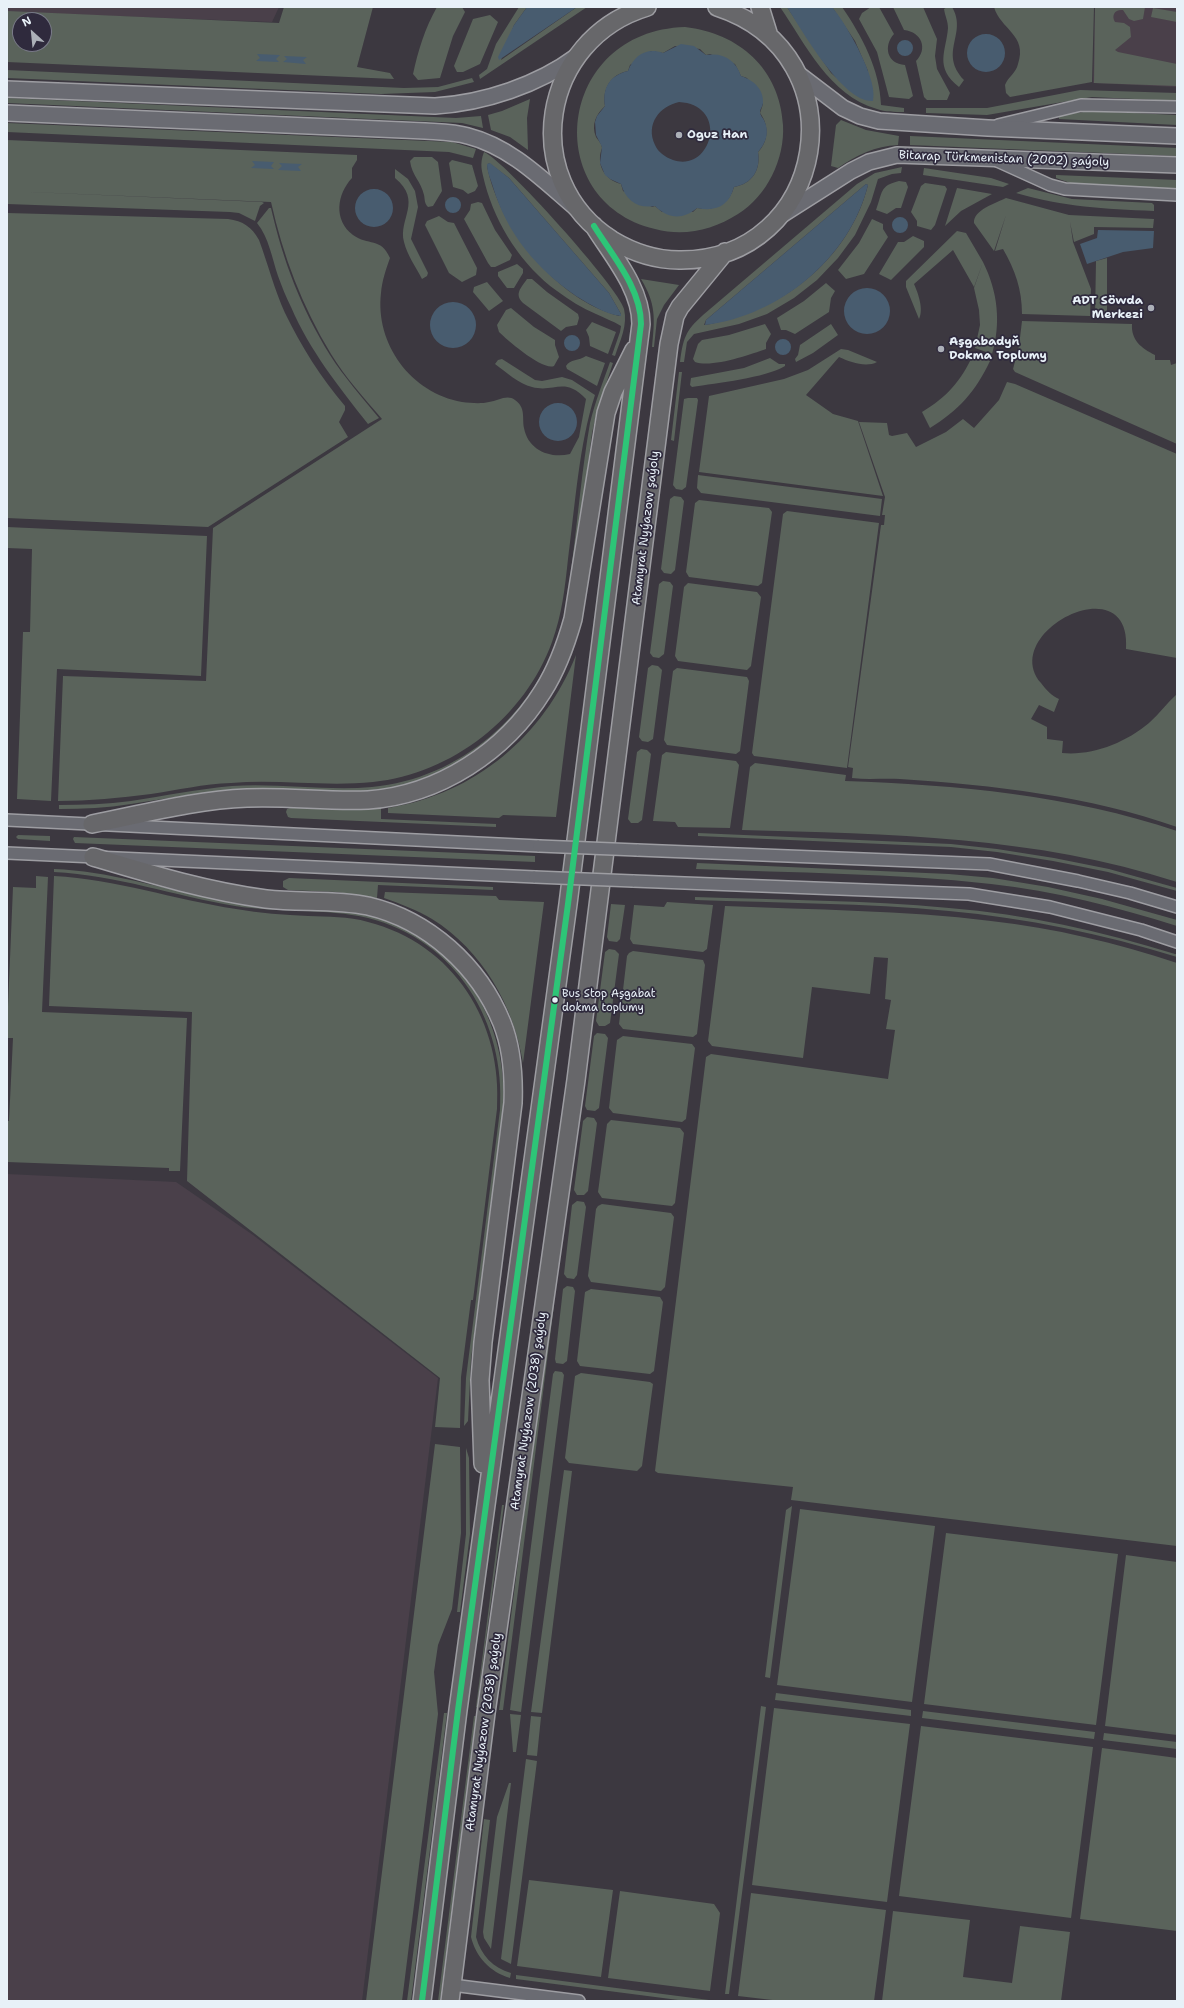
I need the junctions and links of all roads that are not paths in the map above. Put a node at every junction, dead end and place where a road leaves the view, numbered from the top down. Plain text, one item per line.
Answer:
1 (647, 7) edge
2 (717, 7) edge
3 (760, 7) edge
4 (628, 11) edge
5 (769, 36) junction
6 (577, 56) junction
7 (797, 73) junction
8 (7, 89) edge
9 (1177, 107) edge
10 (7, 113) edge
11 (988, 128) junction
12 (1177, 136) edge
13 (990, 158) junction
14 (1177, 165) edge
15 (1177, 195) edge
16 (777, 218) junction
17 (588, 220) junction
18 (725, 252) junction
19 (639, 339) junction
20 (7, 820) edge
21 (609, 821) joint
22 (92, 824) junction
23 (7, 853) edge
24 (93, 857) junction
25 (1177, 907) edge
26 (1177, 942) edge
27 (486, 1504) junction
28 (451, 1993) edge
29 (422, 2001) edge
30 (579, 2001) edge

1 - 4 main road
2 - 5 main road
3 - 5 main road
4 - 6 main road
5 - 7 main road
6 - 8 street
6 - 17 main road
7 - 11 street
7 - 16 main road
9 - 11 street
10 - 17 street
11 - 12 street
13 - 14 street, Bitarap Türkmenistan (2002) şaýoly
13 - 15 street
13 - 16 street, Bitarap Türkmenistan (2002) şaýoly
16 - 18 main road
17 - 18 main road
17 - 19 main road
18 - 21 main road, Atamyrat Nyýazow şaýoly
19 - 22 main road
19 - 27 main road
20 - 22 street
21 - 28 main road, Atamyrat Nyýazow (2038) şaýoly
22 - 25 street, bridge
23 - 24 street
24 - 26 street, bridge
24 - 27 main road
27 - 29 main road
28 - 30 street

